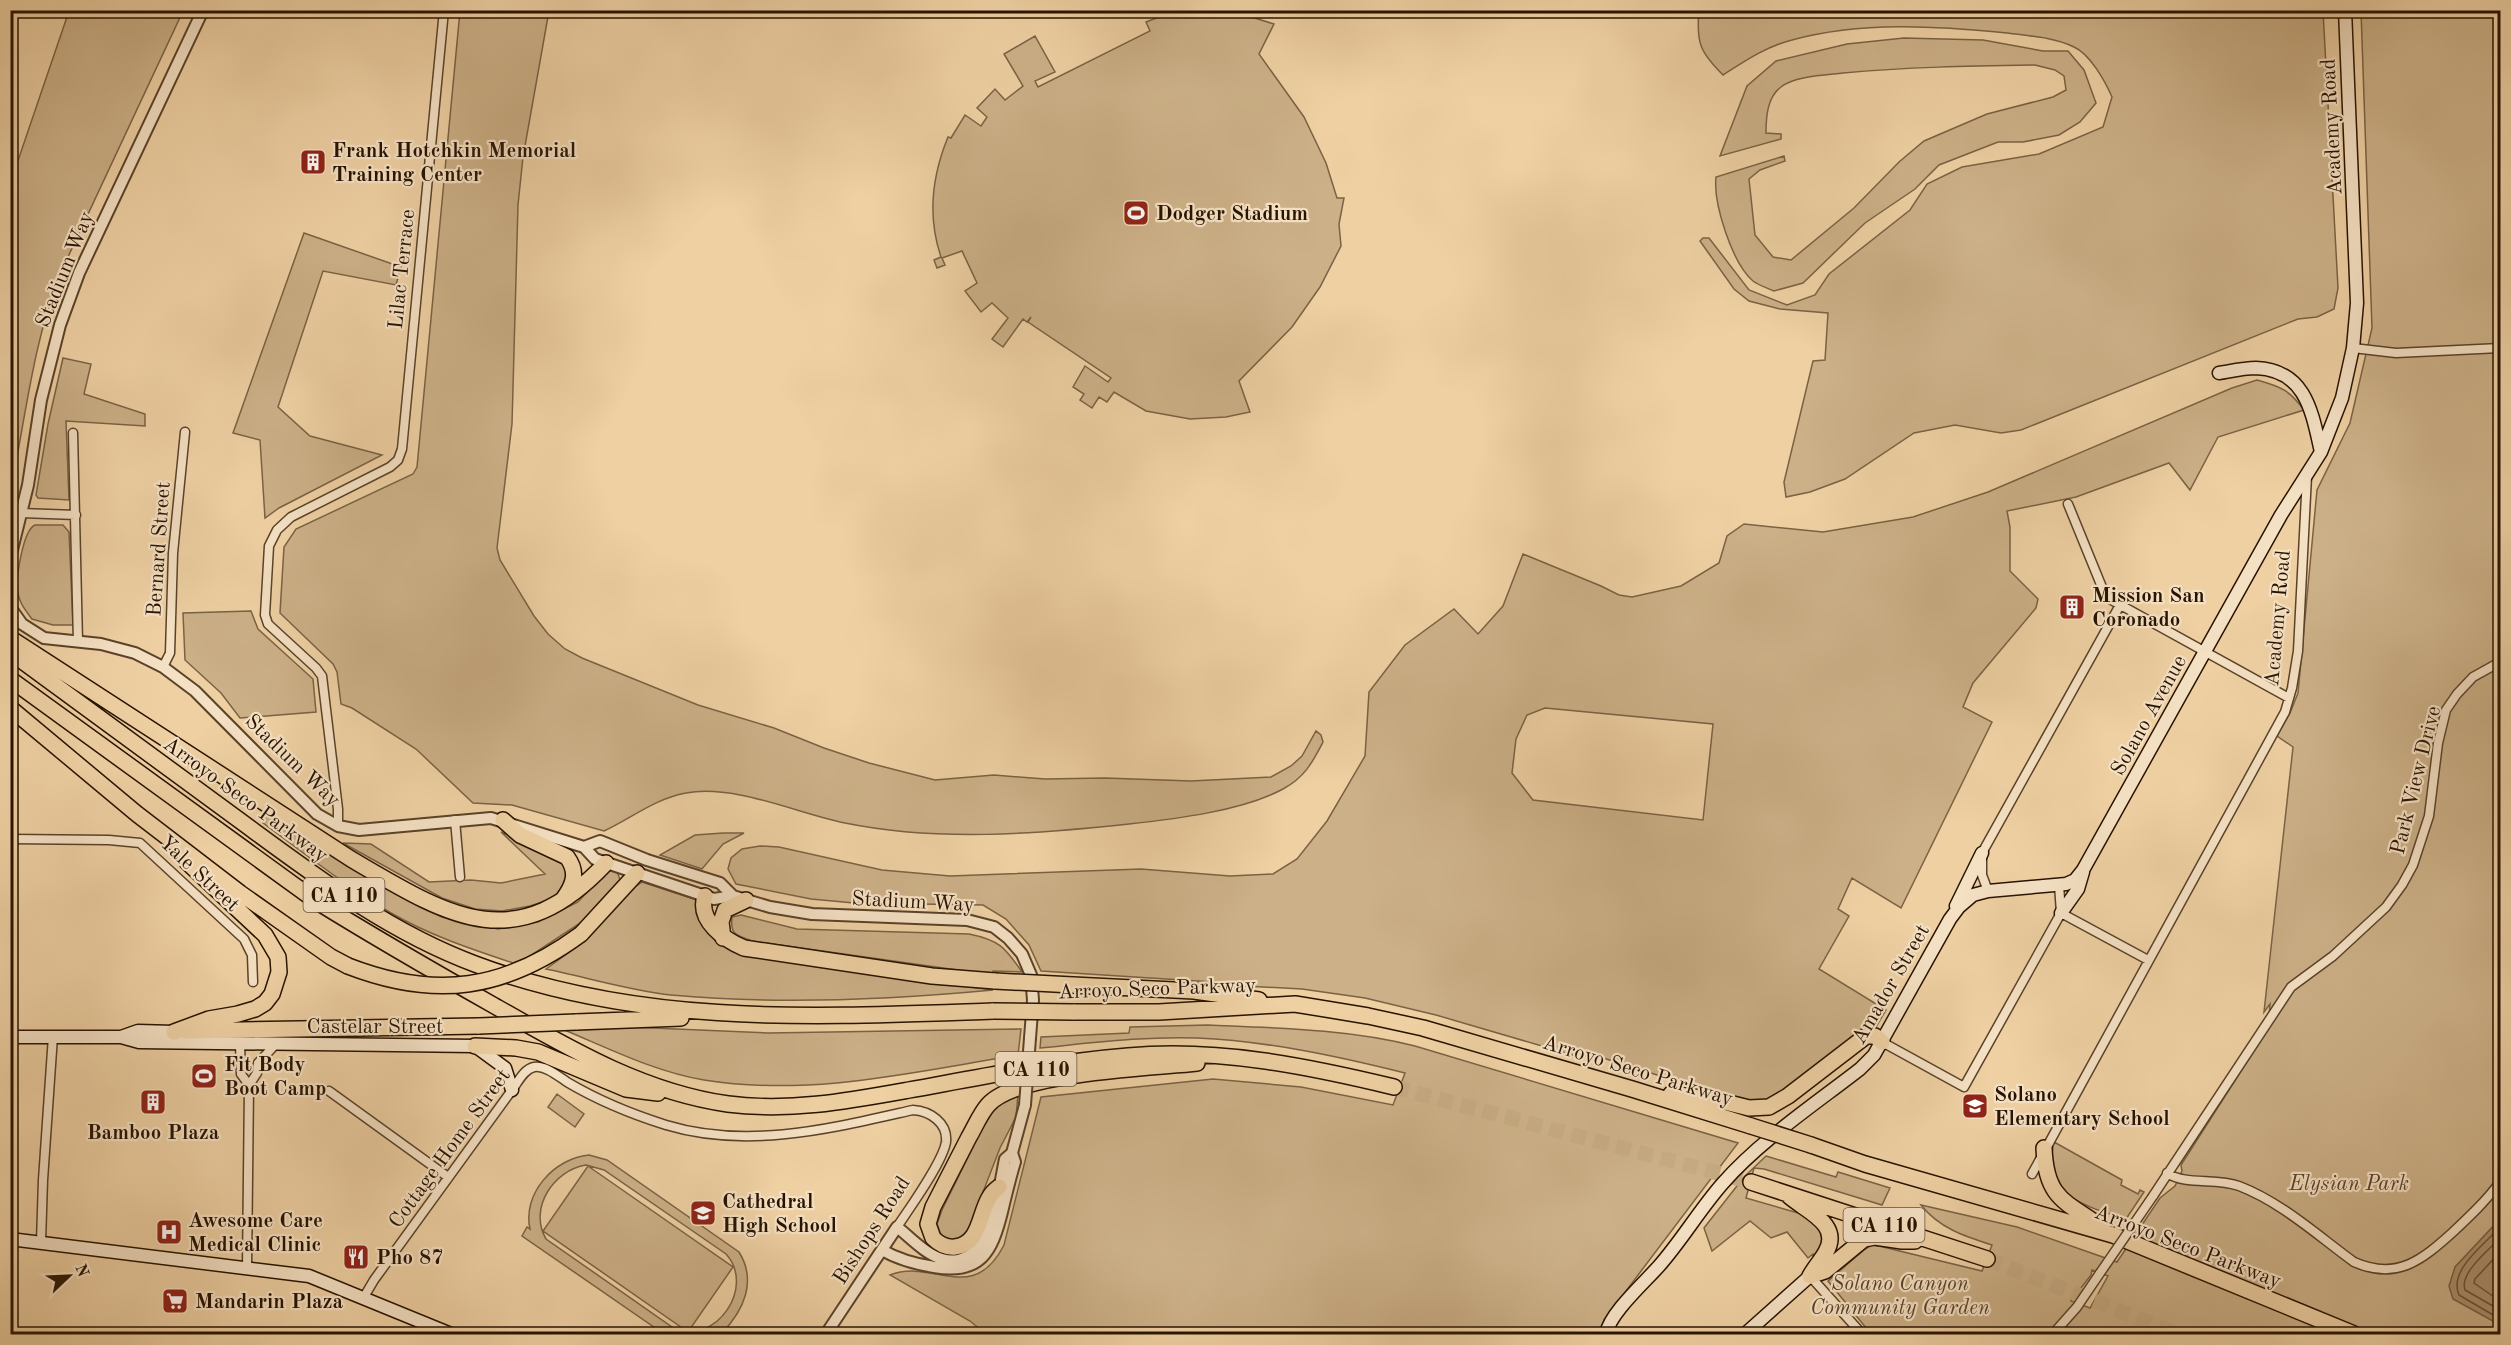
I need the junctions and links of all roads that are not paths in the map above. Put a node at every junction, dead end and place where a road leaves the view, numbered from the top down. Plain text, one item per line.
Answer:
1 (203, 10) edge
2 (444, 10) edge
3 (2345, 10) edge
4 (2353, 348) junction
5 (2500, 348) edge
6 (2219, 373) dead end
7 (185, 432) dead end
8 (73, 433) dead end
9 (2321, 452) junction
10 (2307, 475) junction
11 (2068, 504) dead end
12 (21, 513) junction
13 (76, 515) junction
14 (10, 558) edge
15 (2120, 605) junction
16 (10, 607) edge
17 (10, 638) edge
18 (78, 642) junction
19 (10, 652) edge
20 (2205, 652) junction
21 (2500, 662) edge
22 (163, 667) junction
23 (10, 679) edge
24 (2289, 698) junction
25 (10, 708) edge
26 (137, 814) junction
27 (455, 820) junction
28 (503, 820) junction
29 (339, 826) junction
30 (10, 839) edge
31 (584, 847) junction
32 (1982, 853) junction
33 (606, 862) junction
34 (2083, 870) junction
35 (637, 873) junction
36 (460, 877) dead end
37 (2059, 885) junction
38 (1988, 891) junction
39 (705, 896) junction
40 (739, 898) junction
41 (561, 902) junction
42 (2061, 913) junction
43 (1950, 919) junction
44 (723, 938) junction
45 (2148, 960) junction
46 (253, 982) dead end
47 (1295, 1005) junction
48 (732, 1015) junction
49 (174, 1032) junction
50 (53, 1036) junction
51 (10, 1037) edge
52 (121, 1037) junction
53 (1882, 1042) junction
54 (240, 1044) junction
55 (275, 1045) junction
56 (475, 1046) junction
57 (1243, 1058) junction
58 (249, 1085) junction
59 (1394, 1087) tunnel mouth
60 (1632, 1089) junction
61 (329, 1090) dead end
62 (512, 1090) junction
63 (679, 1095) junction
64 (945, 1145) joint
65 (2044, 1148) junction
66 (1012, 1153) junction
67 (2167, 1173) junction
68 (2032, 1174) dead end
69 (448, 1177) junction
70 (1751, 1182) tunnel mouth
71 (2500, 1182) edge
72 (999, 1187) junction
73 (1782, 1191) junction
74 (897, 1227) junction
75 (2113, 1235) junction
76 (10, 1239) edge
77 (1930, 1240) junction
78 (41, 1242) junction
79 (882, 1250) junction
80 (1987, 1259) tunnel mouth
81 (247, 1267) junction
82 (1810, 1276) junction
83 (364, 1298) junction
84 (831, 1333) edge
85 (451, 1335) edge
86 (1606, 1335) edge
87 (1745, 1335) edge
88 (1862, 1335) edge
89 (2053, 1335) edge
90 (2354, 1335) edge

1 - 12 street, Stadium Way
2 - 29 street, Lilac Terrace
3 - 4 main road, Academy Road
4 - 5 street
4 - 9 main road, Academy Road
6 - 9 main road
7 - 22 street, Bernard Street
8 - 13 street
9 - 10 main road, Academy Road
10 - 20 main road, Solano Avenue
10 - 24 street, Academy Road
11 - 15 street
12 - 13 street
12 - 14 street, Stadium Way
13 - 18 street
15 - 20 street
15 - 32 street
16 - 18 street, Stadium Way
17 - 41 highway
18 - 22 street, Stadium Way
19 - 48 highway, Arroyo Seco Parkway / CA 110
20 - 24 street
20 - 34 main road, Solano Avenue
21 - 67 street, Park View Drive
22 - 29 street, Stadium Way
23 - 63 highway, Arroyo Seco Parkway / CA 110
24 - 45 street, Academy Road
25 - 26 highway
26 - 35 highway, bridge
26 - 49 highway
27 - 28 street, Stadium Way
27 - 29 street, Stadium Way
27 - 36 street
28 - 31 street, Stadium Way
28 - 41 highway
30 - 46 street, Yale Street
31 - 33 street, Stadium Way
31 - 40 street, Stadium Way
32 - 38 street
32 - 43 main road
33 - 35 street, Stadium Way
33 - 41 highway
34 - 37 main road, Solano Avenue
34 - 42 main road
35 - 39 street, Stadium Way
37 - 38 main road
37 - 42 street
38 - 43 main road, Amador Street
39 - 40 street, Stadium Way
39 - 44 highway
40 - 44 highway
40 - 66 street, Stadium Way, bridge
42 - 45 street
42 - 53 street
43 - 53 main road, Amador Street
44 - 47 highway, bridge
45 - 65 street, Academy Road
47 - 48 highway, Arroyo Seco Parkway / CA 110, bridge
47 - 60 highway, Arroyo Seco Parkway / CA 110
48 - 49 highway, bridge
49 - 52 main road
50 - 51 main road
50 - 52 main road
50 - 78 street
52 - 54 main road, Castelar Street
53 - 60 highway
53 - 86 main road, Amador Street
54 - 55 main road, Castelar Street
54 - 58 street
55 - 56 main road, Castelar Street
55 - 58 street
56 - 62 main road
56 - 63 highway
57 - 59 highway, Arroyo Seco Parkway / CA 110
57 - 63 highway, Arroyo Seco Parkway / CA 110
57 - 72 highway
58 - 81 street
60 - 75 highway, Arroyo Seco Parkway / CA 110, bridge
61 - 69 street
62 - 64 street, Cottage Home Street
62 - 69 street, Cottage Home Street
64 - 74 street, Bishops Road
65 - 68 street, Academy Road
65 - 75 highway
66 - 72 street, Stadium Way
66 - 79 street, Stadium Way
67 - 71 street
67 - 89 street, Park View Drive, bridge
69 - 83 street, Cottage Home Street
70 - 73 highway, CA 110
72 - 74 street, Stadium Way
73 - 77 highway, CA 110
73 - 82 highway
74 - 79 street, Bishops Road
75 - 90 highway, Arroyo Seco Parkway / CA 110
76 - 78 main road
77 - 80 highway, CA 110
77 - 82 highway
78 - 81 main road
79 - 84 street, Bishops Road
81 - 83 main road
82 - 87 main road
82 - 88 street
83 - 85 main road

